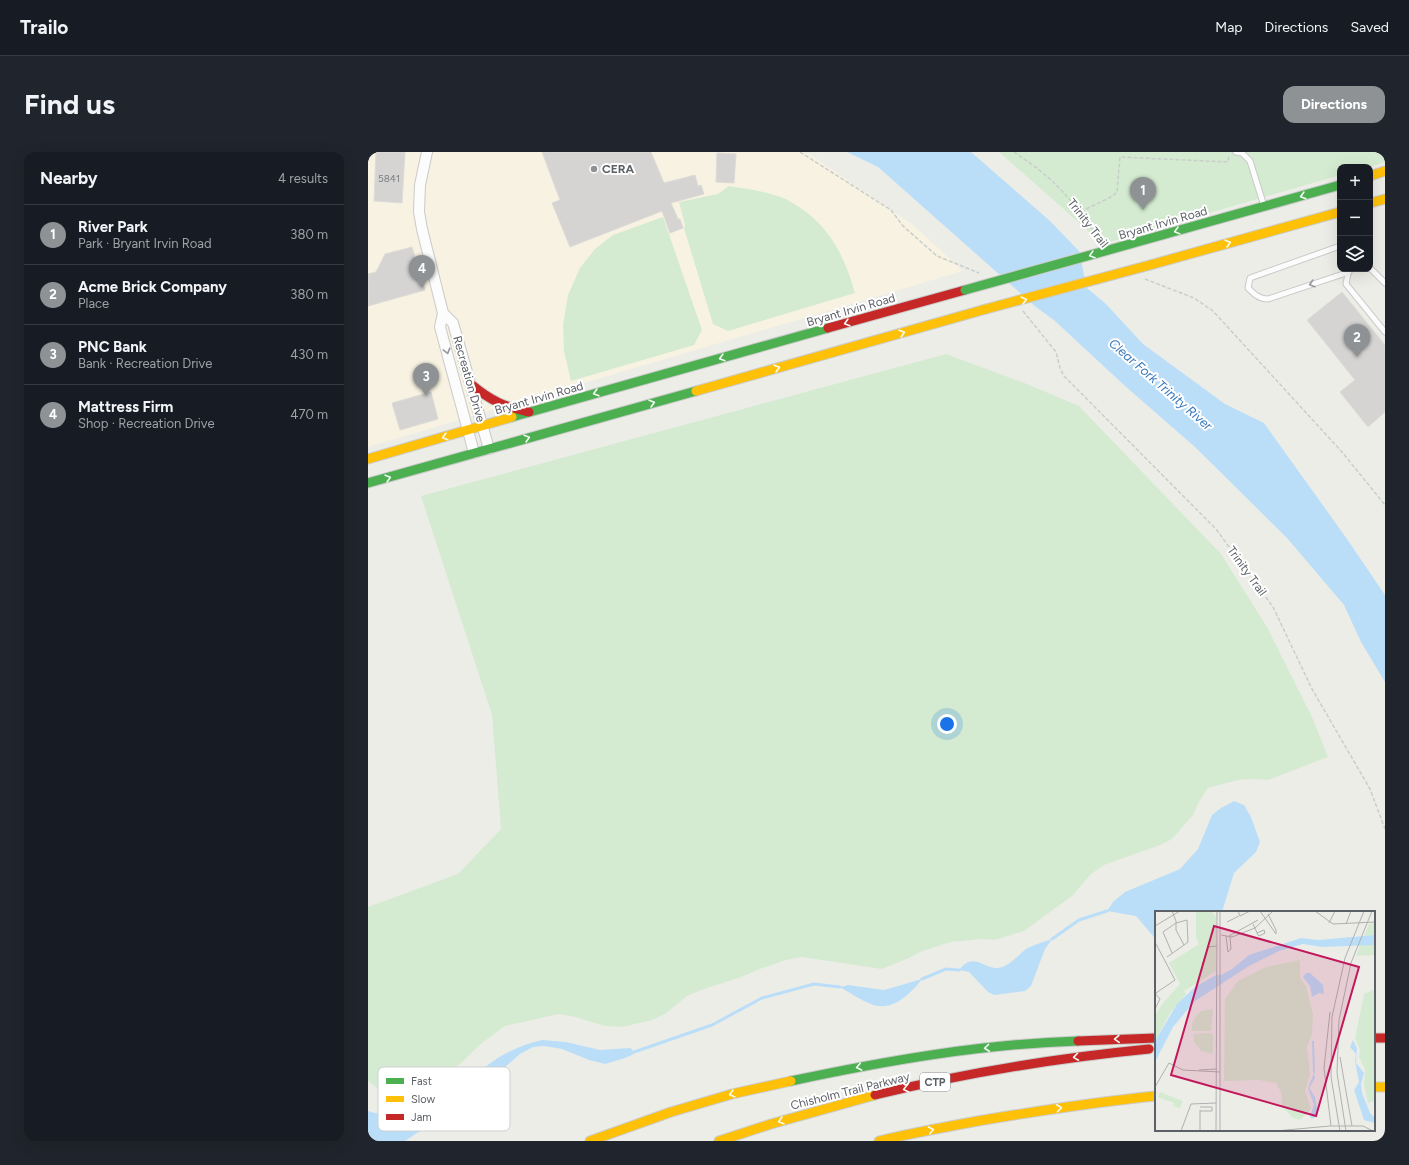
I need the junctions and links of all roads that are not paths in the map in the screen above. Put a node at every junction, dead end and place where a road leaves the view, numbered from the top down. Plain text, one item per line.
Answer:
1 (427, 152) edge
2 (1236, 152) edge
3 (1385, 171) edge
4 (1373, 175) edge
5 (1337, 186) edge
6 (1385, 199) edge
7 (1373, 202) edge
8 (1264, 207) junction
9 (1337, 213) edge
10 (1337, 247) edge
11 (1373, 271) edge
12 (1343, 272) edge
13 (1349, 272) edge
14 (1385, 283) edge
15 (443, 313) junction
16 (1385, 332) edge
17 (472, 385) junction
18 (531, 413) junction
19 (483, 426) junction
20 (468, 430) junction
21 (489, 448) junction
22 (474, 453) junction
23 (368, 459) edge
24 (368, 483) edge
25 (1155, 1038) edge
26 (1155, 1048) edge
27 (1155, 1096) edge
28 (1017, 1114) junction
29 (934, 1139) dead end
30 (590, 1141) edge
31 (719, 1141) edge
32 (879, 1141) edge

1 - 15 street, Recreation Drive
2 - 8 lane
3 - 4 main road
5 -> 8 main road, Bryant Irvin Road
6 - 7 main road
8 -> 18 main road, Bryant Irvin Road, bridge
21 -> 9 main road, bridge
12 -> 10 lane
11 - 14 lane
13 - 16 lane
15 - 17 street, Recreation Drive
15 -> 20 street, Recreation Drive
17 - 18 main road
17 - 19 street, Recreation Drive
18 - 19 main road, Bryant Irvin Road
19 - 20 main road, Bryant Irvin Road
19 - 21 street, Recreation Drive
20 - 22 street, Recreation Drive
20 -> 23 main road, Bryant Irvin Road
21 - 22 main road
24 -> 22 main road
25 -> 30 main road
26 -> 31 main road, Chisholm Trail Parkway / CTP
28 -> 27 main road
28 - 29 main road
32 -> 28 main road

